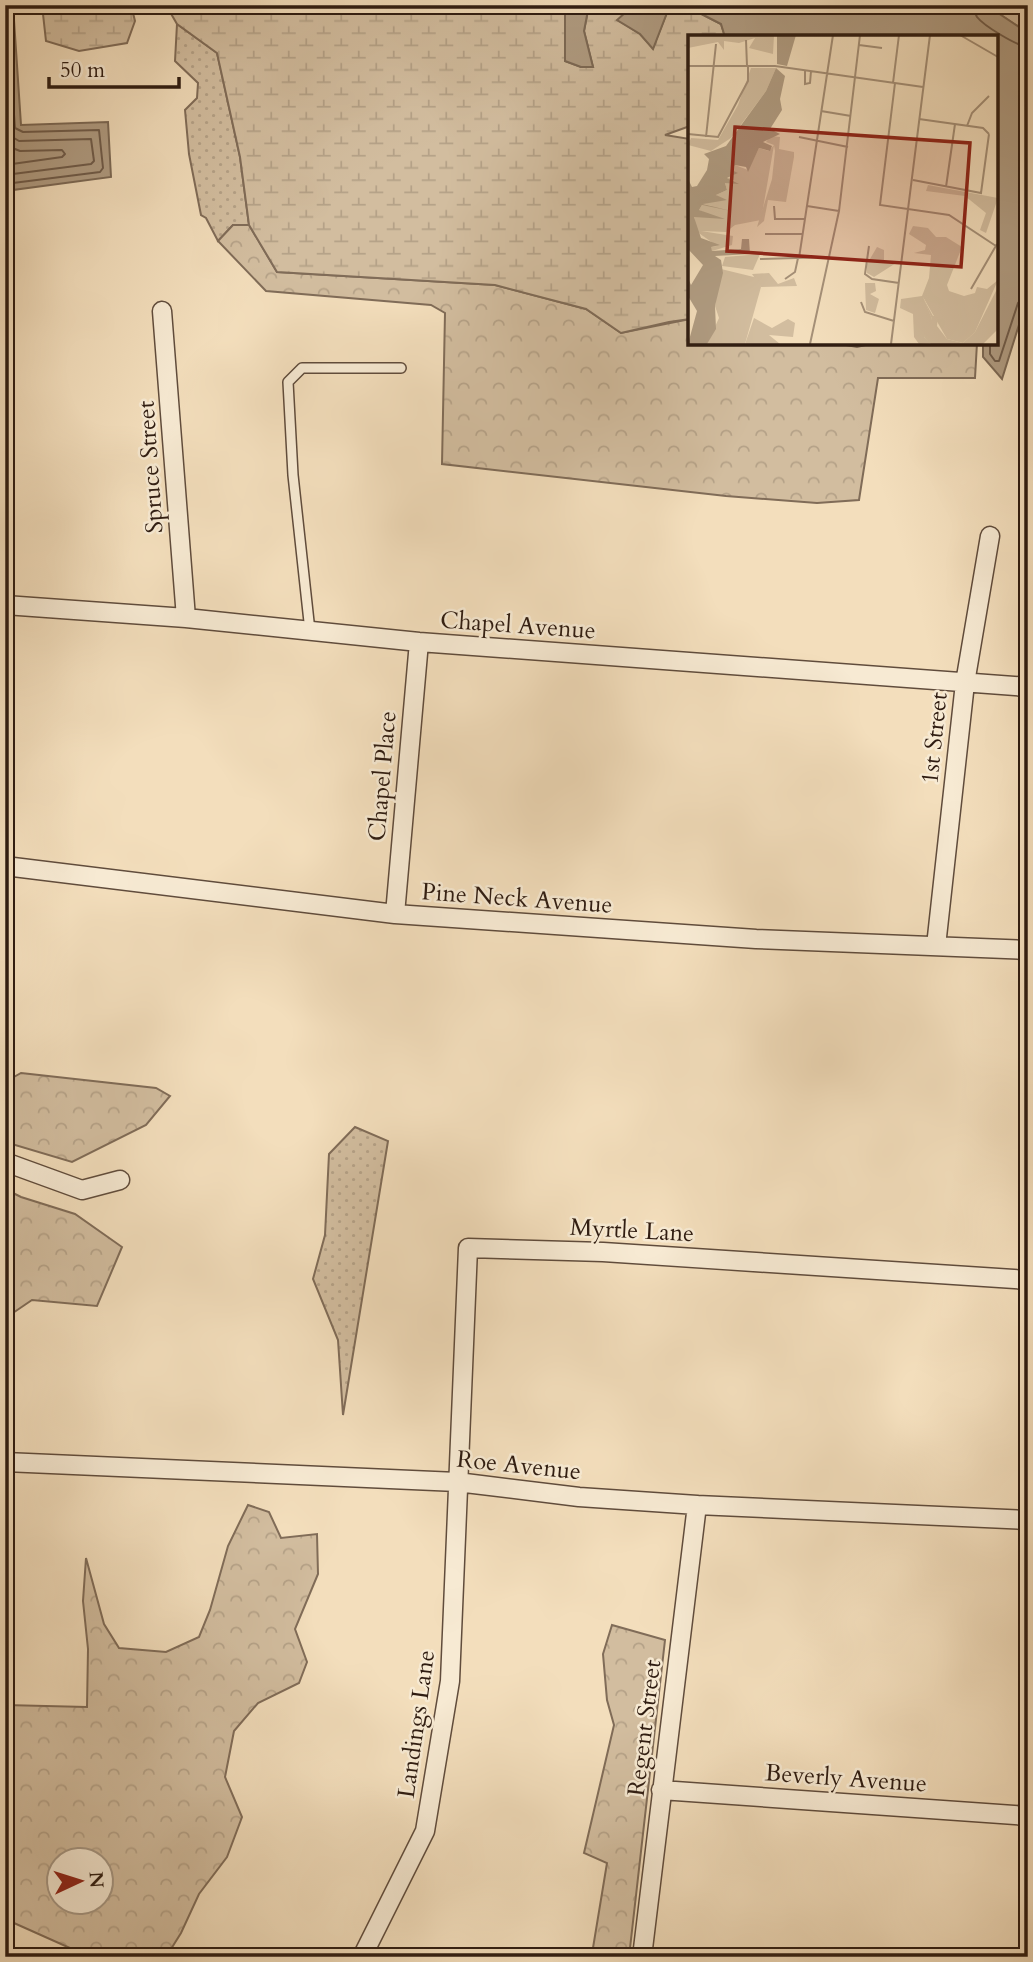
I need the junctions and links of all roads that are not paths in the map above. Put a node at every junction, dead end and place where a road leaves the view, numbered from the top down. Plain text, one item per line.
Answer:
1 (162, 312) dead end
2 (401, 368) dead end
3 (990, 536) dead end
4 (5, 606) edge
5 (186, 618) junction
6 (310, 631) junction
7 (419, 642) junction
8 (965, 682) junction
9 (1028, 687) edge
10 (6, 862) edge
11 (395, 914) junction
12 (936, 946) junction
13 (1028, 950) edge
14 (5, 1162) edge
15 (120, 1180) dead end
16 (1028, 1280) edge
17 (5, 1462) edge
18 (457, 1482) junction
19 (697, 1505) junction
20 (1028, 1520) edge
21 (661, 1790) junction
22 (1028, 1815) edge
23 (362, 1957) edge
24 (642, 1957) edge

1 - 5 street, Spruce Street
2 - 6 lane
3 - 8 street, 1st Street
4 - 5 street, Chapel Avenue
5 - 6 street, Chapel Avenue
6 - 7 street, Chapel Avenue
7 - 8 street, Chapel Avenue
7 - 11 street, Chapel Place
8 - 9 street, Chapel Avenue
8 - 12 street, 1st Street
10 - 11 street, Pine Neck Avenue
11 - 12 street, Pine Neck Avenue
12 - 13 street, Pine Neck Avenue
14 - 15 street
16 - 18 street, Myrtle Lane
17 - 18 street, Roe Avenue
18 - 19 street, Roe Avenue
18 - 23 street, Landings Lane
19 - 20 street, Roe Avenue
19 - 21 street, Regent Street
21 - 22 street, Beverly Avenue
21 - 24 street, Regent Street

